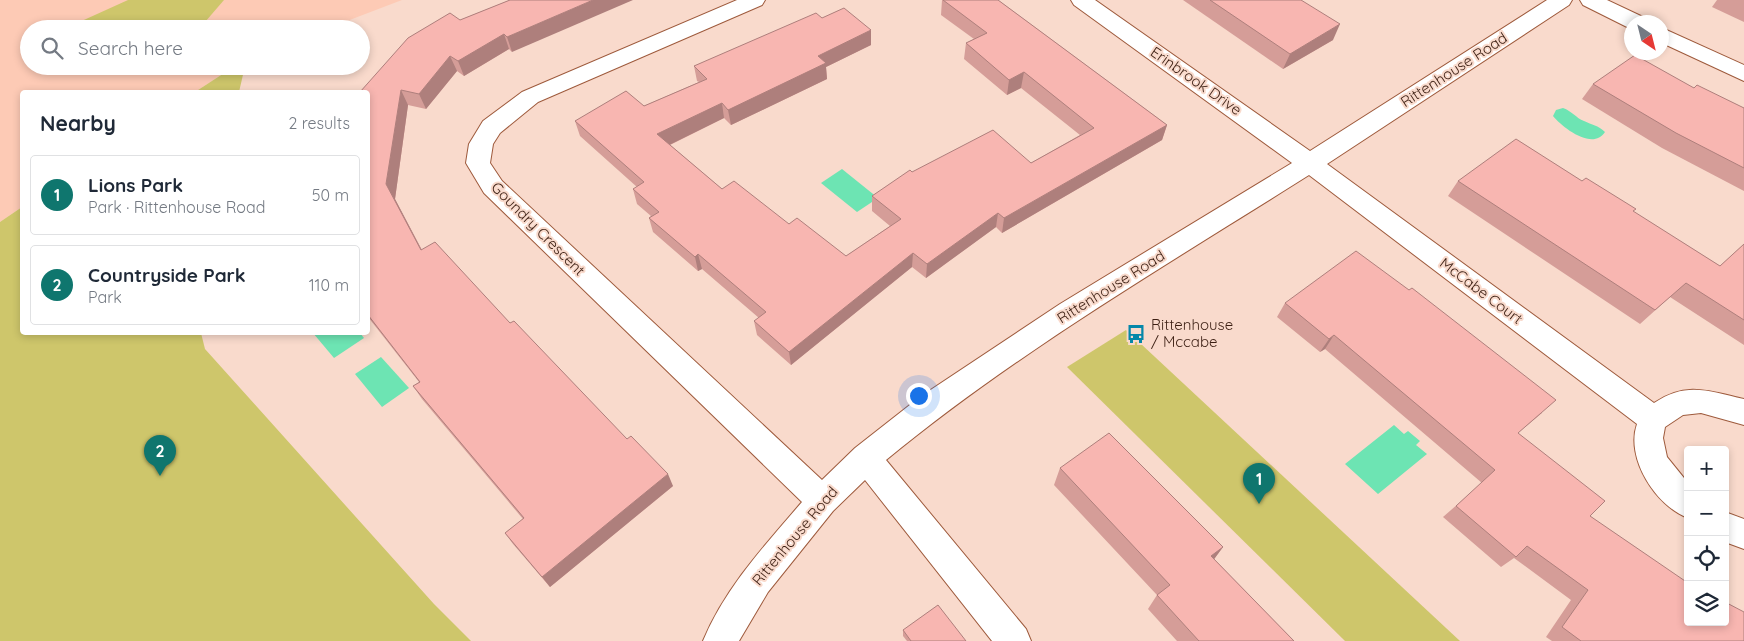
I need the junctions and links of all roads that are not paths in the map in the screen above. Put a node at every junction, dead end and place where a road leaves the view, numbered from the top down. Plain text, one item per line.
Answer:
1 (755, 0) edge
2 (1081, 0) edge
3 (1562, 0) edge
4 (1590, 0) edge
5 (1624, 17) edge
6 (1669, 38) edge
7 (1744, 74) edge
8 (1310, 164) junction
9 (1744, 412) edge
10 (1653, 419) junction
11 (866, 458) junction
12 (822, 500) junction
13 (1684, 500) edge
14 (1729, 528) edge
15 (1744, 534) edge
16 (720, 641) edge
17 (1014, 641) edge

1 - 12 street, Goundry Crescent
2 - 8 street, Erinbrook Drive
3 - 8 street, Rittenhouse Road
4 - 5 street
6 - 7 street
8 - 10 street, McCabe Court
8 - 11 street, Rittenhouse Road
9 - 10 street
10 - 13 street
11 - 12 street, Rittenhouse Road
11 - 17 street
12 - 16 street, Rittenhouse Road
14 - 15 street

